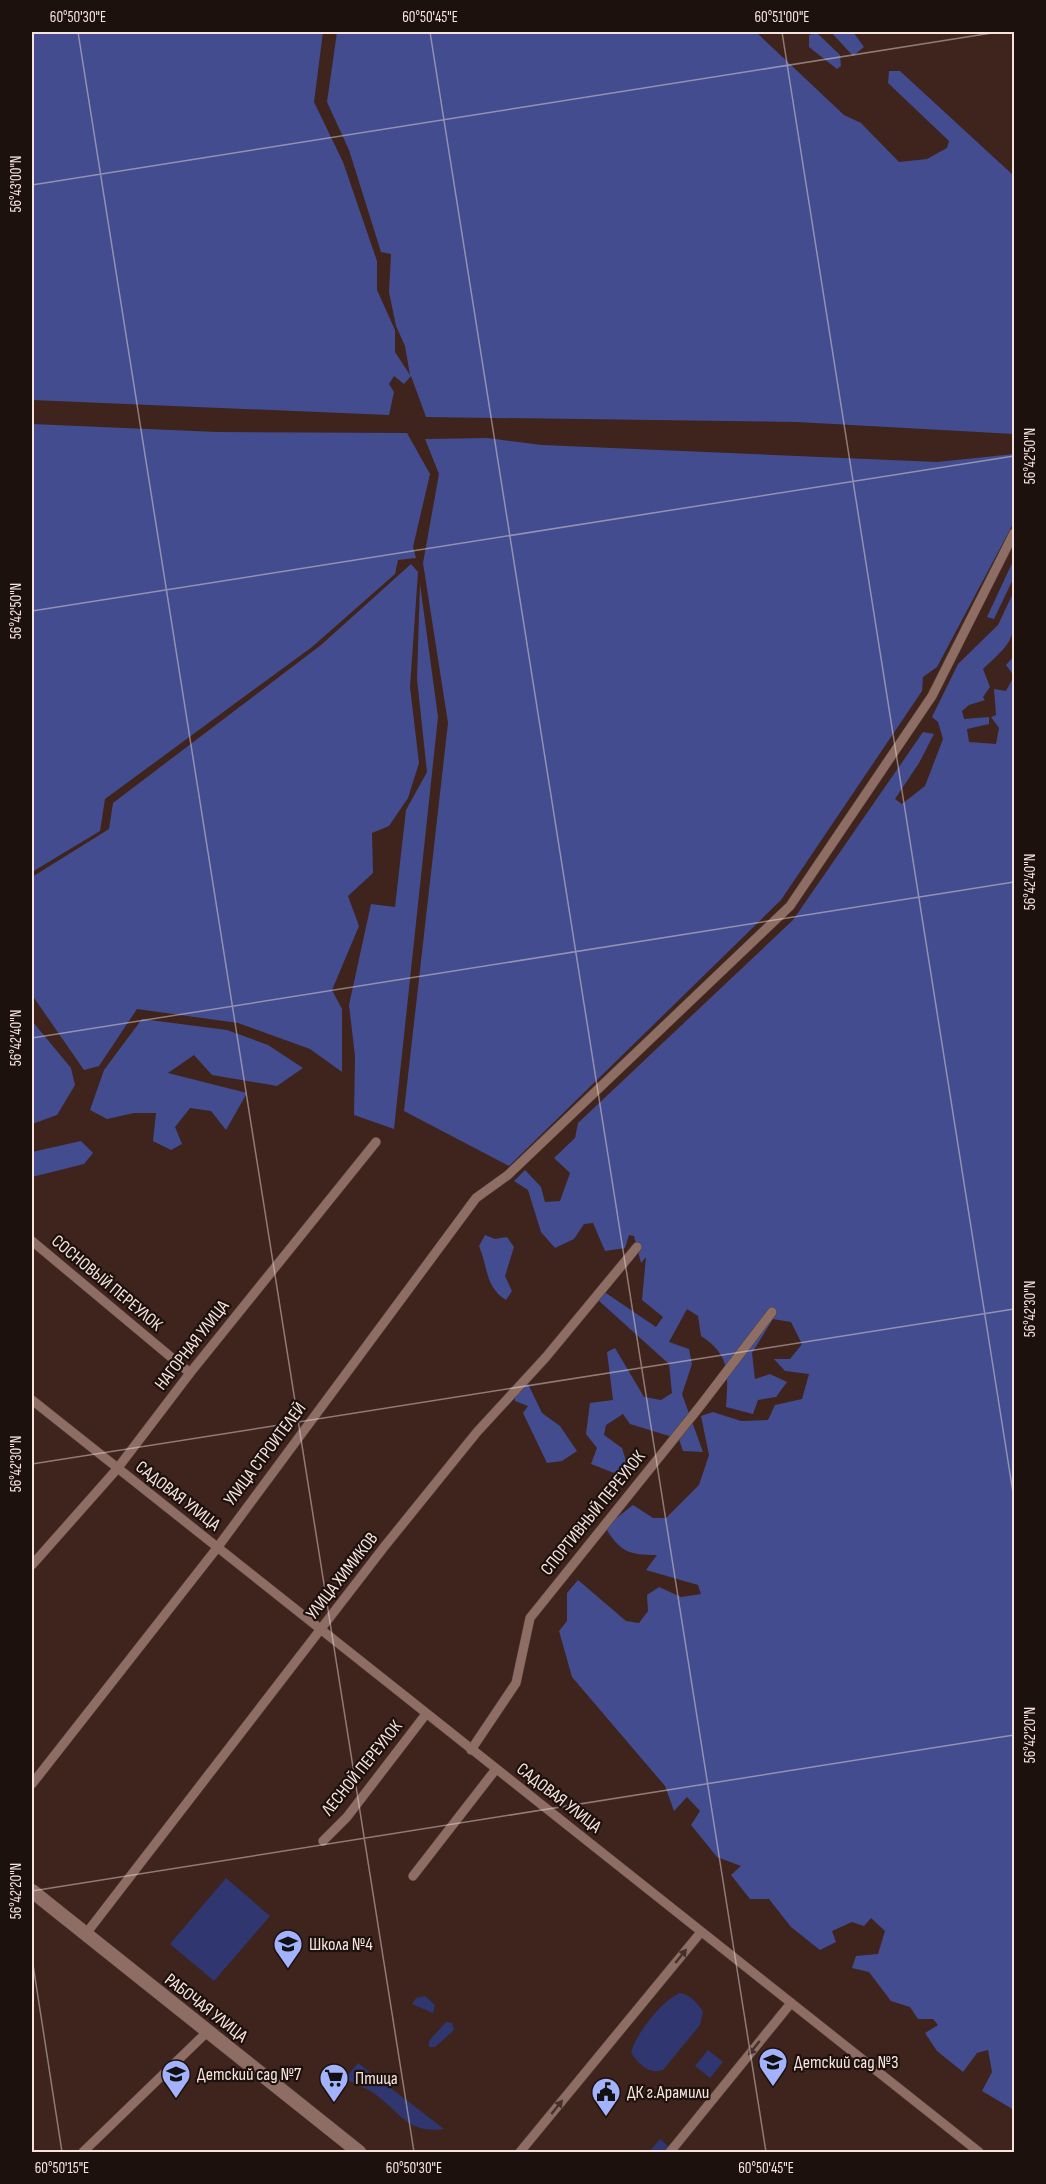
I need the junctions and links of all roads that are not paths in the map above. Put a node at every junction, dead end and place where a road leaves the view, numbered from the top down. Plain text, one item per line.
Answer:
1 (1014, 533) edge
2 (376, 1142) dead end
3 (32, 1241) edge
4 (637, 1247) dead end
5 (772, 1312) dead end
6 (190, 1373) junction
7 (32, 1400) edge
8 (117, 1469) junction
9 (217, 1548) junction
10 (32, 1565) edge
11 (321, 1630) junction
12 (426, 1714) junction
13 (471, 1750) junction
14 (496, 1769) junction
15 (32, 1784) edge
16 (323, 1841) dead end
17 (413, 1876) dead end
18 (32, 1891) edge
19 (701, 1932) junction
20 (85, 1935) junction
21 (791, 2003) junction
22 (207, 2032) junction
23 (83, 2152) edge
24 (359, 2152) edge
25 (520, 2152) edge
26 (670, 2152) edge
27 (979, 2152) edge

1 - 9 street, УЛИЦА СТРОИТЕЛЕЙ
2 - 6 street, НАГОРНАЯ УЛИЦА
3 - 6 street, СОСНОВЫЙ ПЕРЕУЛОК
4 - 11 street, УЛИЦА ХИМИКОВ
5 - 13 street, СПОРТИВНЫЙ ПЕРЕУЛОК
6 - 8 street, НАГОРНАЯ УЛИЦА
7 - 8 street, САДОВАЯ УЛИЦА
8 - 9 street, САДОВАЯ УЛИЦА
8 - 10 street, НАГОРНАЯ УЛИЦА
9 - 11 street, САДОВАЯ УЛИЦА
9 - 15 street, УЛИЦА СТРОИТЕЛЕЙ
11 - 12 street, САДОВАЯ УЛИЦА
11 - 20 street, УЛИЦА ХИМИКОВ
12 - 13 street, САДОВАЯ УЛИЦА
12 - 16 street, ЛЕСНОЙ ПЕРЕУЛОК
13 - 14 street, САДОВАЯ УЛИЦА
14 - 17 street
14 - 19 street, САДОВАЯ УЛИЦА
18 - 20 main road, РАБОЧАЯ УЛИЦА
19 - 21 street, САДОВАЯ УЛИЦА
25 -> 19 street
20 - 22 main road, РАБОЧАЯ УЛИЦА
21 -> 26 street
21 - 27 street, САДОВАЯ УЛИЦА
22 - 23 street
22 - 24 main road, РАБОЧАЯ УЛИЦА

